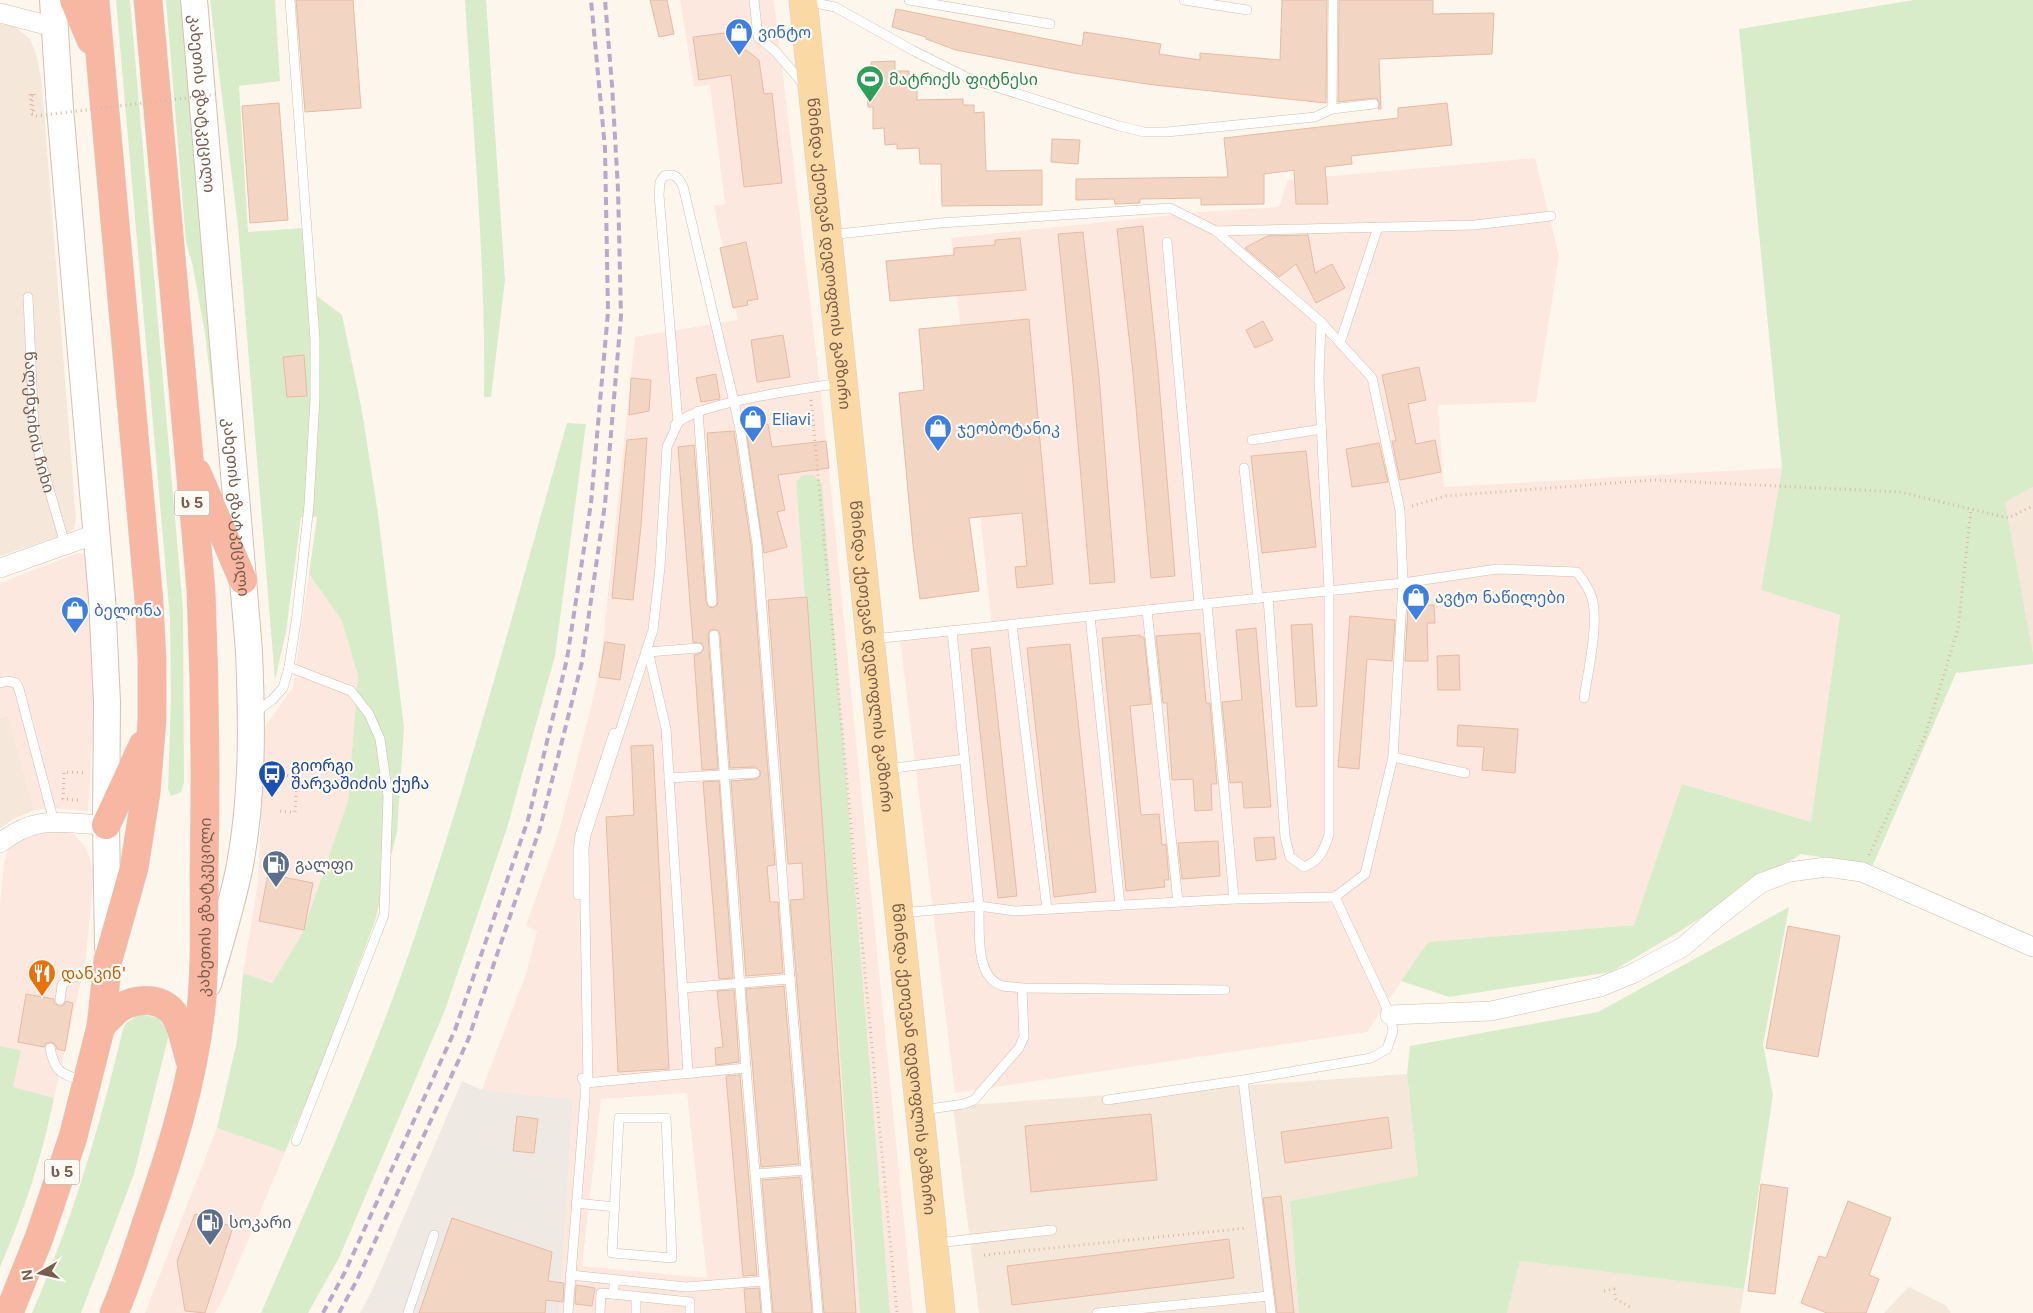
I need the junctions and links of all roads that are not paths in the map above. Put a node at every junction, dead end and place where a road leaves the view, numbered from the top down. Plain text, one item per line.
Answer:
1 (53, 0) edge
2 (74, 0) edge
3 (95, 0) edge
4 (148, 0) edge
5 (194, 0) edge
6 (290, 0) edge
7 (754, 0) edge
8 (803, 0) edge
9 (909, 0) edge
10 (1184, 0) edge
11 (1333, 0) edge
12 (1247, 10) dead end
13 (0, 13) edge
14 (1050, 24) dead end
15 (54, 28) junction
16 (100, 60) junction
17 (812, 95) junction
18 (1374, 104) dead end
19 (1332, 109) junction
20 (1551, 216) dead end
21 (1378, 227) junction
22 (1216, 231) junction
23 (827, 235) junction
24 (1167, 242) dead end
25 (28, 297) dead end
26 (1321, 322) junction
27 (1340, 342) junction
28 (843, 382) junction
29 (734, 402) junction
30 (698, 411) junction
31 (678, 422) junction
32 (1322, 429) junction
33 (1252, 440) dead end
34 (187, 452) junction
35 (1244, 468) dead end
36 (96, 534) junction
37 (65, 544) junction
38 (0, 568) edge
39 (243, 580) junction
40 (1403, 583) junction
41 (1330, 590) junction
42 (1268, 597) junction
43 (1258, 598) junction
44 (712, 602) dead end
45 (1203, 604) junction
46 (1147, 610) junction
47 (1090, 616) junction
48 (1012, 624) junction
49 (952, 630) junction
50 (714, 635) dead end
51 (870, 640) junction
52 (698, 648) dead end
53 (646, 650) junction
54 (289, 667) junction
55 (0, 683) edge
56 (1584, 698) dead end
57 (252, 714) junction
58 (152, 720) junction
59 (1393, 757) junction
60 (965, 759) junction
61 (884, 770) junction
62 (755, 773) dead end
63 (1465, 773) dead end
64 (726, 775) junction
65 (669, 778) junction
66 (54, 822) junction
67 (106, 825) junction
68 (0, 842) edge
69 (1336, 896) junction
70 (1234, 899) junction
71 (1178, 902) junction
72 (1120, 905) junction
73 (979, 906) junction
74 (1047, 909) junction
75 (899, 913) junction
76 (2033, 947) edge
77 (108, 965) junction
78 (790, 979) junction
79 (740, 984) junction
80 (683, 988) junction
81 (1022, 988) junction
82 (1225, 990) dead end
83 (60, 1000) dead end
84 (201, 1008) junction
85 (1390, 1015) junction
86 (101, 1026) junction
87 (50, 1048) dead end
88 (192, 1065) junction
89 (746, 1068) junction
90 (688, 1073) junction
91 (1243, 1080) junction
92 (87, 1082) junction
93 (587, 1083) junction
94 (1107, 1100) dead end
95 (920, 1111) junction
96 (296, 1141) dead end
97 (806, 1170) junction
98 (755, 1174) junction
99 (576, 1203) junction
100 (615, 1207) junction
101 (1052, 1230) dead end
102 (434, 1235) dead end
103 (934, 1243) junction
104 (570, 1275) junction
105 (615, 1280) junction
106 (764, 1281) junction
107 (613, 1294) junction
108 (636, 1296) junction
109 (1269, 1296) junction
110 (9, 1313) edge
111 (114, 1313) edge
112 (408, 1313) edge
113 (568, 1313) edge
114 (600, 1313) edge
115 (636, 1313) edge
116 (690, 1313) edge
117 (767, 1313) edge
118 (818, 1313) edge
119 (941, 1313) edge
120 (1097, 1313) edge
121 (1271, 1313) edge

1 - 15 street
2 - 16 highway
3 - 16 highway, ს 5
4 - 34 highway, კახეთის გზატკეცილი / ს 5
5 - 39 street, კახეთის გზატკეცილი
6 - 54 lane
7 - 17 lane
8 - 17 main road, წმინდა ქეთევან დედოფლის გამზირი
8 - 19 lane
9 - 14 lane
10 - 12 lane
11 - 19 lane
13 - 15 street
15 - 36 street
16 - 58 highway, ს 5
17 - 23 main road, წმინდა ქეთევან დედოფლის გამზირი
18 - 19 lane
20 - 21 lane
21 - 22 lane
21 - 27 lane
22 - 23 lane
22 - 26 lane
23 - 28 main road, წმინდა ქეთევან დედოფლის გამზირი
24 - 45 lane
25 - 37 lane, წალენჯიხის ჩიხი
26 - 27 lane
26 - 32 lane
27 - 40 lane
28 - 29 lane
28 - 51 main road, წმინდა ქეთევან დედოფლის გამზირი
29 - 30 lane
29 - 31 lane
29 - 78 lane
30 - 31 lane
30 - 44 lane
31 - 53 lane
32 - 33 lane
32 - 41 lane
34 - 39 highway
34 - 84 highway, კახეთის გზატკეცილი / ს 5
35 - 43 lane
36 - 37 street
36 - 67 street
37 - 38 street
39 - 57 street, კახეთის გზატკეცილი
40 - 41 lane
40 - 56 lane
40 - 59 lane
41 - 42 lane
41 - 42 lane
42 - 43 lane
43 - 45 lane
45 - 46 lane
45 - 70 lane
46 - 47 lane
46 - 71 lane
47 - 48 lane
47 - 72 lane
48 - 49 lane
48 - 74 lane
49 - 51 lane
49 - 60 lane
50 - 64 lane
51 - 61 main road, წმინდა ქეთევან დედოფლის გამზირი
52 - 53 lane
53 - 65 lane
53 - 93 lane
54 - 57 lane
54 - 96 lane
55 - 66 lane
57 - 84 street, კახეთის გზატკეცილი
58 - 67 highway
58 - 77 highway, ს 5
59 - 63 lane
59 - 69 lane
60 - 61 lane
60 - 73 lane
61 - 75 main road, წმინდა ქეთევან დედოფლის გამზირი
62 - 64 lane
64 - 65 lane
64 - 79 lane
65 - 80 lane
66 - 67 street
66 - 68 street
67 - 77 street
69 - 70 lane
69 - 85 lane
70 - 71 lane
71 - 72 lane
72 - 74 lane
73 - 74 lane
73 - 75 lane
73 - 81 lane
75 - 95 main road, წმინდა ქეთევან დედოფლის გამზირი
76 - 85 street
77 - 83 lane
77 - 86 highway, ს 5
78 - 79 lane
78 - 97 lane
79 - 80 lane
79 - 89 lane
80 - 90 lane
81 - 82 lane
81 - 95 lane
84 - 88 highway, კახეთის გზატკეცილი / ს 5
85 - 91 lane
86 - 88 highway
86 - 92 highway, ს 5
87 - 92 lane
88 - 111 highway, კახეთის გზატკეცილი / ს 5
89 - 90 lane
89 - 98 lane
90 - 93 lane
91 - 94 lane
91 - 109 lane
92 - 110 highway, ს 5
93 - 99 lane
95 - 103 main road, წმინდა ქეთევან დედოფლის გამზირი
97 - 98 lane
97 - 118 lane
98 - 106 lane
99 - 100 lane
99 - 104 lane
100 - 100 lane
101 - 103 lane
102 - 112 lane
103 - 119 main road, წმინდა ქეთევან დედოფლის გამზირი
104 - 105 lane
104 - 113 lane
105 - 106 lane
105 - 107 lane
106 - 117 lane
107 - 108 lane
107 - 114 lane
108 - 115 lane
108 - 116 lane
109 - 120 lane
109 - 121 lane

